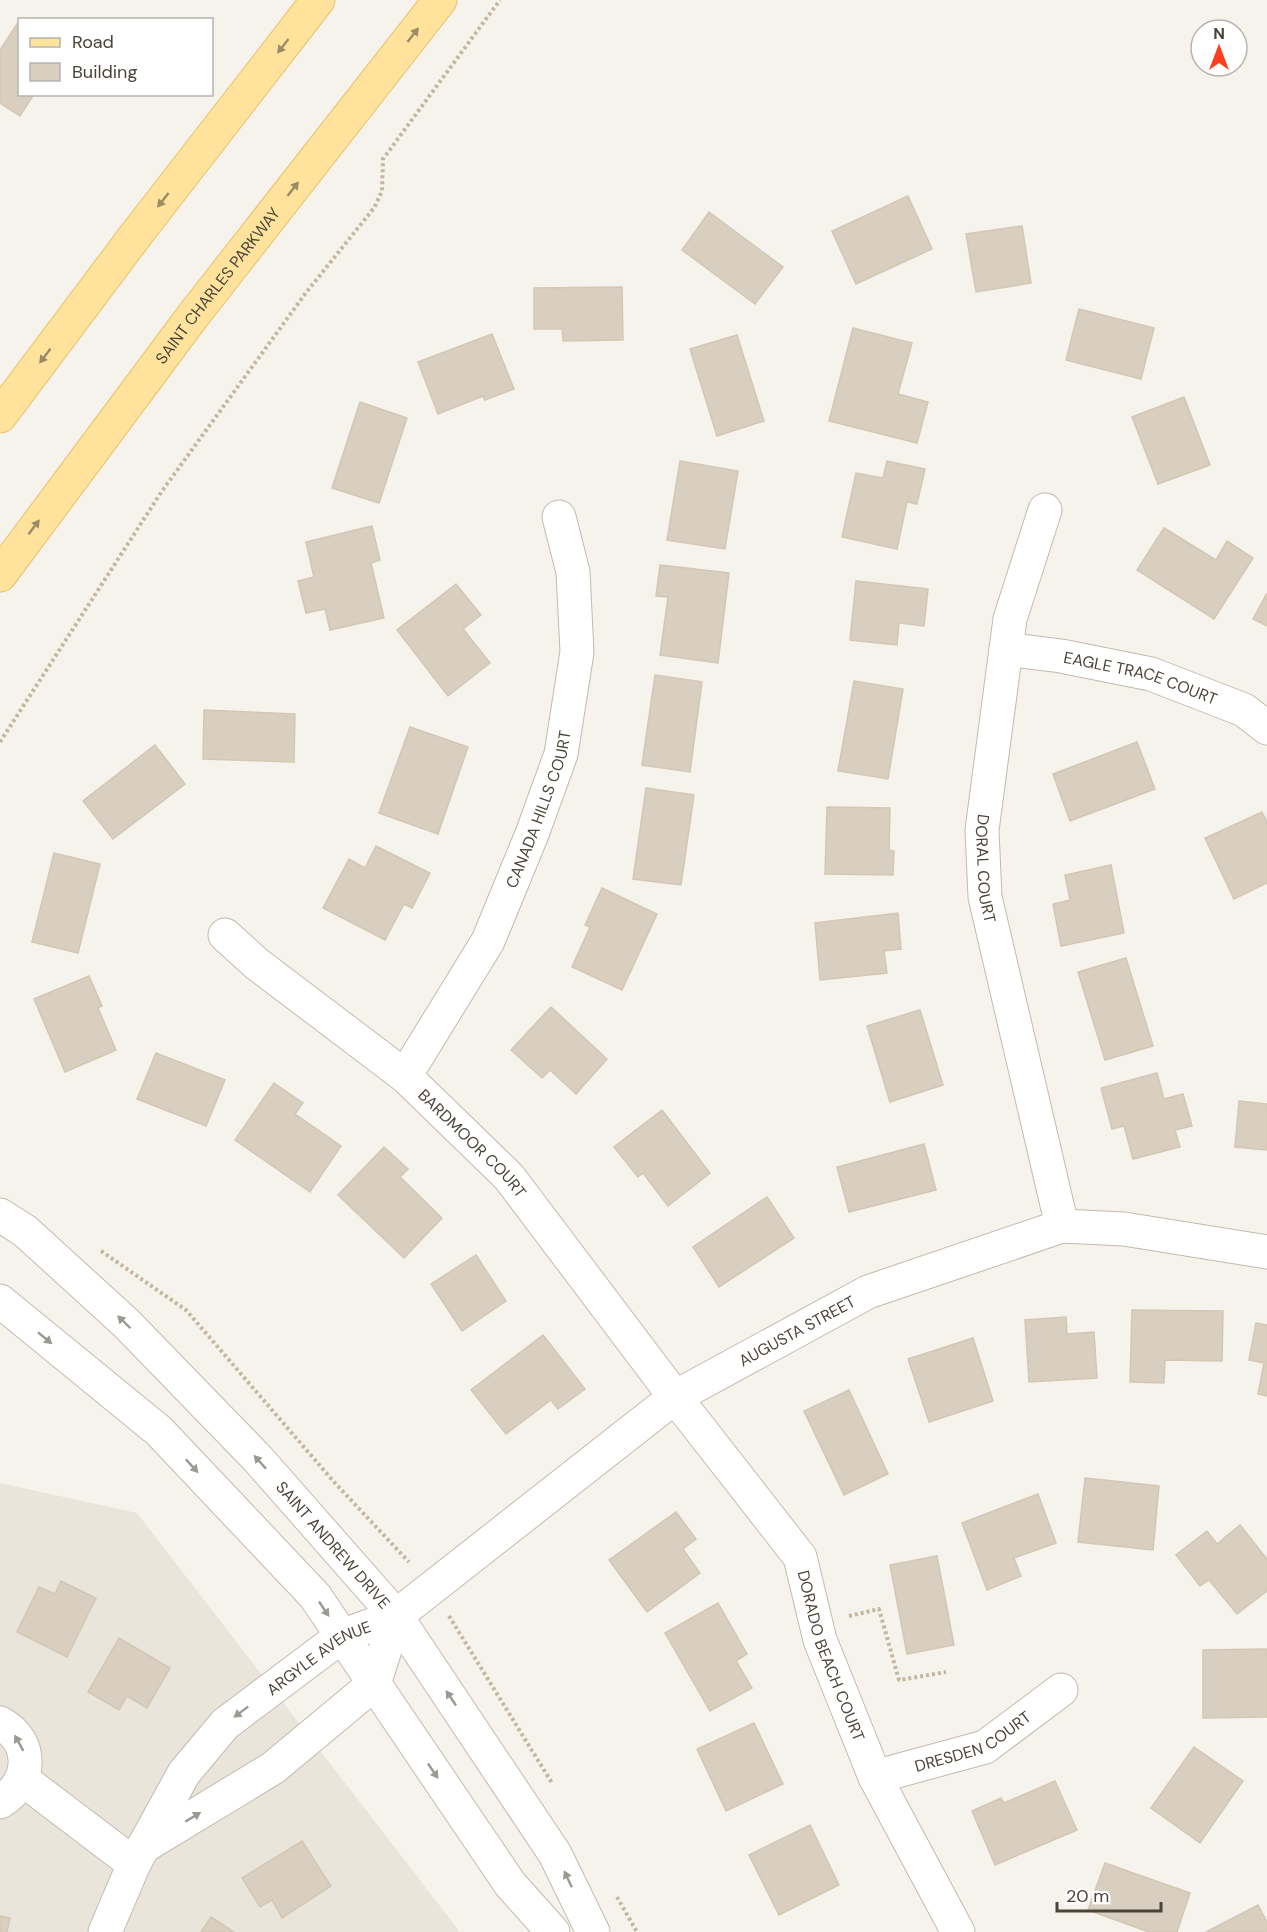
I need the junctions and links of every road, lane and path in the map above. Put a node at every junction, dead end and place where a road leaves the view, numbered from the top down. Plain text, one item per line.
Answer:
1 (318, 0) edge
2 (440, 0) edge
3 (500, 0) edge
4 (0, 416) edge
5 (1045, 510) dead end
6 (559, 517) dead end
7 (0, 575) edge
8 (1006, 649) junction
9 (1267, 728) edge
10 (0, 742) edge
11 (225, 935) dead end
12 (405, 1076) junction
13 (0, 1215) edge
14 (1062, 1226) junction
15 (98, 1248) dead end
16 (1267, 1252) edge
17 (0, 1301) edge
18 (675, 1397) junction
19 (414, 1568) dead end
20 (396, 1616) junction
21 (816, 1624) junction
22 (342, 1636) junction
23 (946, 1672) dead end
24 (375, 1684) junction
25 (1061, 1689) dead end
26 (0, 1724) edge
27 (875, 1777) junction
28 (22, 1779) junction
29 (0, 1802) edge
30 (139, 1856) junction
31 (105, 1932) edge
32 (554, 1932) edge
33 (593, 1932) edge
34 (958, 1932) edge

1 -> 4 main road
7 -> 2 main road, SAINT CHARLES PARKWAY
3 - 10 path
5 - 8 street, DORAL COURT
6 - 12 street, CANADA HILLS COURT
8 - 9 street, EAGLE TRACE COURT
8 - 14 street, DORAL COURT
11 - 12 street, BARDMOOR COURT
12 - 18 street, BARDMOOR COURT
20 -> 13 street, SAINT ANDREW DRIVE
14 - 16 street, AUGUSTA STREET
14 - 18 street, AUGUSTA STREET
15 - 19 path
17 -> 22 street
18 - 20 street, AUGUSTA STREET
18 - 21 street, DORADO BEACH COURT
20 - 22 street, ARGYLE AVENUE
20 - 24 street, ARGYLE AVENUE
33 -> 20 street, SAINT ANDREW DRIVE
21 - 23 path
21 - 27 street, DORADO BEACH COURT
22 - 24 street
22 -> 30 street, ARGYLE AVENUE
30 -> 24 street
24 -> 32 street
25 - 27 street, DRESDEN COURT
28 -> 26 street
27 - 34 street, DORADO BEACH COURT
28 - 29 street
28 - 30 street
30 - 31 street, ARGYLE AVENUE

